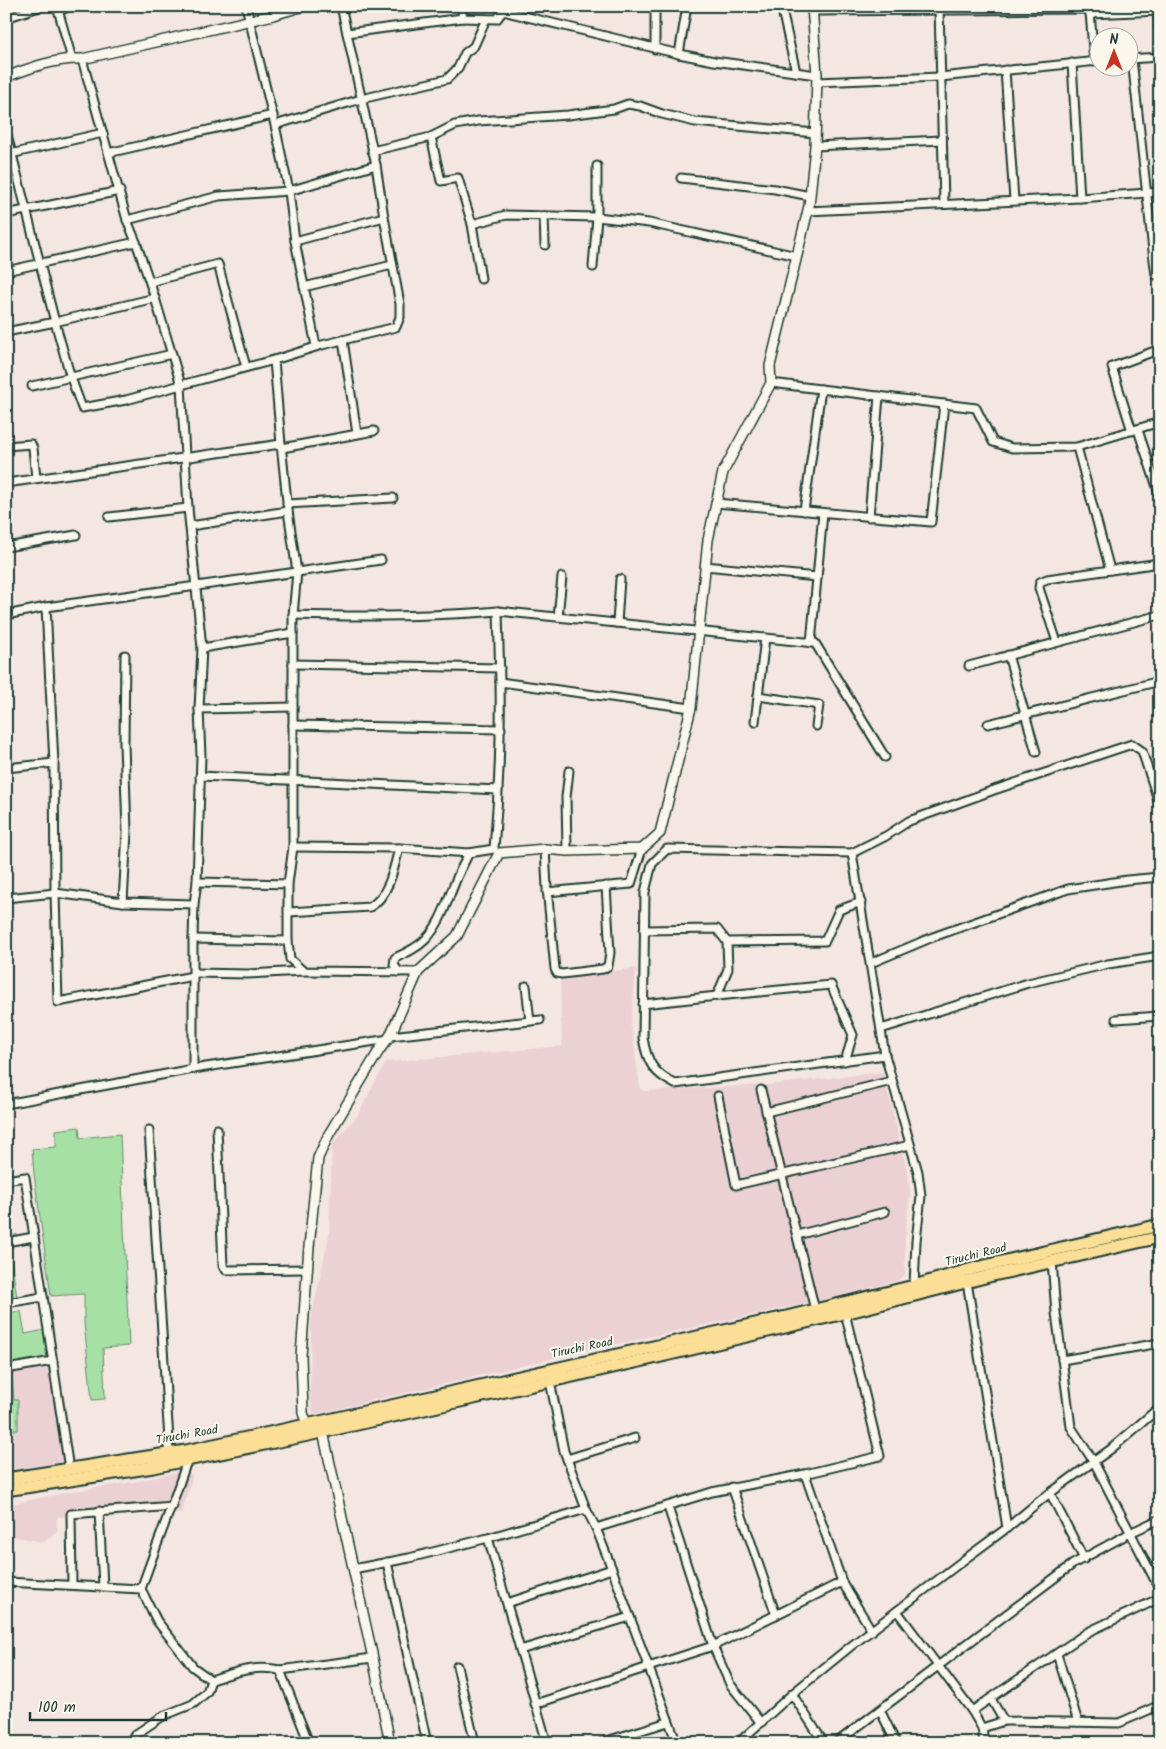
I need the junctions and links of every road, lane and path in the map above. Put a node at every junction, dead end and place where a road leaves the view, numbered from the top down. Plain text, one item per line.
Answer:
1 (42, 6) edge
2 (70, 6) edge
3 (246, 6) edge
4 (304, 6) edge
5 (342, 6) edge
6 (461, 6) edge
7 (654, 6) edge
8 (687, 6) edge
9 (781, 6) edge
10 (58, 8) edge
11 (505, 8) edge
12 (939, 8) edge
13 (812, 9) edge
14 (1090, 10) edge
15 (1159, 11) edge
16 (6, 18) edge
17 (463, 18) junction
18 (486, 19) junction
19 (248, 20) junction
20 (1092, 28) edge
21 (347, 33) junction
22 (1160, 46) edge
23 (655, 49) junction
24 (679, 54) junction
25 (1160, 57) edge
26 (1138, 58) edge
27 (72, 59) junction
28 (82, 59) junction
29 (1088, 62) edge
30 (1072, 63) junction
31 (1005, 70) junction
32 (796, 72) junction
33 (940, 76) junction
34 (6, 77) edge
35 (817, 78) junction
36 (1132, 78) edge
37 (361, 99) junction
38 (272, 115) junction
39 (275, 125) junction
40 (6, 130) edge
41 (103, 133) junction
42 (815, 133) junction
43 (431, 136) junction
44 (942, 140) junction
45 (815, 146) junction
46 (372, 151) junction
47 (108, 153) junction
48 (9, 154) edge
49 (376, 165) junction
50 (597, 166) dead end
51 (680, 178) dead end
52 (120, 191) junction
53 (289, 191) junction
54 (1160, 192) edge
55 (1146, 193) junction
56 (810, 196) junction
57 (1080, 198) junction
58 (1014, 200) junction
59 (944, 204) junction
60 (27, 210) junction
61 (808, 211) junction
62 (6, 214) edge
63 (544, 216) junction
64 (384, 217) junction
65 (597, 218) junction
66 (127, 220) junction
67 (472, 224) junction
68 (295, 241) junction
69 (136, 242) junction
70 (546, 245) dead end
71 (797, 256) junction
72 (41, 264) junction
73 (392, 265) junction
74 (593, 267) dead end
75 (6, 271) edge
76 (1160, 275) edge
77 (481, 279) dead end
78 (150, 282) junction
79 (304, 287) junction
80 (155, 298) junction
81 (55, 322) junction
82 (6, 332) edge
83 (343, 340) junction
84 (316, 346) junction
85 (1160, 349) edge
86 (172, 354) junction
87 (274, 360) junction
88 (246, 367) junction
89 (71, 378) junction
90 (771, 383) junction
91 (181, 385) junction
92 (32, 386) dead end
93 (821, 389) junction
94 (879, 396) junction
95 (944, 404) junction
96 (1160, 422) edge
97 (374, 431) dead end
98 (1135, 431) junction
99 (357, 434) junction
100 (6, 446) edge
101 (282, 446) junction
102 (1077, 447) junction
103 (186, 457) junction
104 (36, 478) junction
105 (6, 483) edge
106 (1160, 496) edge
107 (393, 498) dead end
108 (716, 503) junction
109 (188, 508) junction
110 (288, 508) junction
111 (804, 511) junction
112 (823, 513) junction
113 (109, 517) dead end
114 (869, 517) junction
115 (190, 526) junction
116 (76, 535) dead end
117 (6, 547) edge
118 (381, 560) dead end
119 (1160, 563) edge
120 (705, 566) junction
121 (1110, 570) junction
122 (297, 572) junction
123 (562, 577) dead end
124 (817, 577) junction
125 (620, 579) dead end
126 (196, 586) junction
127 (46, 607) junction
128 (498, 611) junction
129 (6, 615) edge
130 (294, 615) junction
131 (1160, 615) edge
132 (558, 617) junction
133 (616, 623) junction
134 (699, 630) junction
135 (294, 633) junction
136 (765, 638) junction
137 (1058, 642) junction
138 (811, 643) junction
139 (202, 648) junction
140 (1008, 655) junction
141 (125, 656) dead end
142 (294, 664) junction
143 (969, 666) dead end
144 (500, 668) junction
145 (1160, 681) edge
146 (500, 682) junction
147 (758, 696) junction
148 (294, 707) junction
149 (691, 708) junction
150 (199, 709) junction
151 (1026, 715) junction
152 (755, 722) dead end
153 (988, 724) dead end
154 (294, 725) junction
155 (816, 726) dead end
156 (501, 729) junction
157 (1036, 752) dead end
158 (885, 758) dead end
159 (54, 763) junction
160 (6, 768) edge
161 (569, 771) dead end
162 (200, 776) junction
163 (294, 780) junction
164 (498, 790) junction
165 (1160, 806) edge
166 (294, 847) junction
167 (399, 848) junction
168 (642, 848) junction
169 (545, 849) junction
170 (567, 851) junction
171 (469, 853) junction
172 (852, 853) junction
173 (1160, 877) edge
174 (197, 882) junction
175 (288, 884) junction
176 (606, 886) junction
177 (547, 892) junction
178 (55, 893) junction
179 (6, 898) edge
180 (123, 902) junction
181 (861, 902) junction
182 (194, 904) junction
183 (289, 912) junction
184 (644, 930) junction
185 (193, 938) junction
186 (288, 941) junction
187 (727, 942) junction
188 (1160, 956) edge
189 (870, 963) junction
190 (302, 971) junction
191 (399, 972) junction
192 (418, 972) junction
193 (194, 975) junction
194 (526, 986) dead end
195 (716, 996) junction
196 (643, 1004) junction
197 (1160, 1016) edge
198 (1116, 1019) dead end
199 (540, 1020) dead end
200 (530, 1021) junction
201 (881, 1029) junction
202 (390, 1037) junction
203 (885, 1056) junction
204 (845, 1061) junction
205 (193, 1069) junction
206 (892, 1081) junction
207 (761, 1090) dead end
208 (718, 1096) dead end
209 (6, 1104) edge
210 (766, 1112) junction
211 (149, 1130) dead end
212 (217, 1130) dead end
213 (910, 1145) junction
214 (782, 1174) junction
215 (6, 1180) edge
216 (884, 1212) dead end
217 (1160, 1225) edge
218 (797, 1235) junction
219 (1160, 1237) edge
220 (34, 1238) junction
221 (6, 1242) edge
222 (1052, 1261) junction
223 (307, 1270) junction
224 (967, 1282) junction
225 (914, 1286) junction
226 (43, 1297) junction
227 (6, 1303) edge
228 (815, 1310) junction
229 (845, 1313) junction
230 (1160, 1343) edge
231 (1062, 1360) junction
232 (53, 1361) junction
233 (6, 1369) edge
234 (550, 1381) junction
235 (1160, 1407) edge
236 (307, 1424) junction
237 (323, 1432) junction
238 (635, 1438) dead end
239 (168, 1454) junction
240 (567, 1459) junction
241 (187, 1461) junction
242 (1094, 1462) junction
243 (69, 1469) junction
244 (805, 1474) junction
245 (6, 1479) edge
246 (732, 1487) junction
247 (6, 1490) edge
248 (1050, 1493) junction
249 (173, 1506) junction
250 (668, 1507) junction
251 (586, 1510) junction
252 (98, 1511) junction
253 (1160, 1520) edge
254 (596, 1528) junction
255 (1008, 1528) junction
256 (1130, 1533) junction
257 (488, 1538) junction
258 (1084, 1559) junction
259 (387, 1562) junction
260 (352, 1569) junction
261 (612, 1569) junction
262 (6, 1582) edge
263 (842, 1582) junction
264 (72, 1585) junction
265 (103, 1586) junction
266 (141, 1589) junction
267 (1160, 1590) edge
268 (1160, 1598) edge
269 (507, 1603) junction
270 (897, 1612) junction
271 (776, 1615) junction
272 (630, 1617) junction
273 (872, 1631) junction
274 (713, 1646) junction
275 (520, 1650) junction
276 (1057, 1654) junction
277 (373, 1658) junction
278 (938, 1665) junction
279 (457, 1666) dead end
280 (648, 1667) junction
281 (280, 1670) junction
282 (211, 1680) junction
283 (792, 1694) junction
284 (991, 1699) junction
285 (535, 1704) junction
286 (1158, 1708) edge
287 (880, 1710) junction
288 (972, 1711) junction
289 (1004, 1721) junction
290 (668, 1722) junction
291 (1078, 1722) junction
292 (760, 1723) junction
293 (982, 1728) junction
294 (603, 1742) edge
295 (128, 1743) edge
296 (309, 1743) edge
297 (390, 1743) edge
298 (427, 1743) edge
299 (475, 1743) edge
300 (546, 1743) edge
301 (677, 1743) edge
302 (738, 1743) edge
303 (824, 1743) edge
304 (836, 1743) edge
305 (896, 1743) edge
306 (984, 1743) edge

1 - 16 street
2 - 10 street
3 - 19 street
4 - 19 street
5 - 21 street
6 - 17 street
7 - 23 street
8 - 24 street
9 - 32 street
10 - 27 street
11 - 18 street
11 - 23 street
12 - 13 street
12 - 14 street
12 - 33 street
13 - 35 street
14 - 15 street
14 - 20 street
15 - 22 street
17 - 18 street
17 - 21 street
18 - 37 street
19 - 28 street
19 - 38 street
21 - 37 street
23 - 24 street
24 - 32 street
25 - 26 street
27 - 28 street
27 - 34 street
28 - 41 street
29 - 30 street
30 - 31 street
30 - 57 street
31 - 33 street
31 - 58 street
32 - 35 street
33 - 35 street
33 - 44 street
35 - 42 street
36 - 55 street
37 - 39 street
37 - 46 street
38 - 39 street
38 - 47 street
39 - 53 street
40 - 48 street
41 - 47 street
41 - 48 street
42 - 43 street
42 - 45 street
43 - 46 street
43 - 67 street
44 - 45 street
44 - 59 street
45 - 56 street
46 - 49 street
47 - 52 street
48 - 60 street
49 - 53 street
49 - 64 street
50 - 65 street
51 - 56 street
52 - 60 street
52 - 66 street
53 - 66 street
53 - 68 street
54 - 55 street
55 - 57 street
55 - 76 street
56 - 61 street
57 - 58 street
58 - 59 street
59 - 61 street
60 - 62 street
60 - 72 street
61 - 71 street
63 - 65 street
63 - 67 street
63 - 70 street
64 - 68 street
64 - 73 street
65 - 71 street
65 - 74 street
66 - 69 street
67 - 77 street
68 - 79 street
69 - 72 street
69 - 78 street
71 - 90 street
72 - 75 street
72 - 81 street
73 - 79 street
73 - 83 street
78 - 80 street
78 - 88 street
79 - 84 street
80 - 81 street
80 - 86 street
81 - 82 street
81 - 89 street
83 - 84 street
83 - 99 street
84 - 87 street
85 - 98 street
86 - 89 street
86 - 91 street
87 - 88 street
87 - 101 street
88 - 91 street
89 - 91 street
89 - 92 street
90 - 93 street
90 - 108 street
91 - 103 street
93 - 94 street
93 - 111 street
94 - 95 street
94 - 114 street
95 - 102 street
95 - 114 street
96 - 98 street
97 - 99 street
98 - 102 street
98 - 106 street
99 - 101 street
100 - 104 street
101 - 103 street
101 - 110 street
102 - 121 street
103 - 104 street
103 - 109 street
104 - 105 street
107 - 110 street
108 - 111 street
108 - 120 street
109 - 113 street
109 - 115 street
110 - 115 street
110 - 122 street
111 - 112 street
112 - 114 street
112 - 124 street
115 - 126 street
116 - 117 street
118 - 122 street
119 - 121 street
120 - 124 street
120 - 134 street
121 - 137 street
122 - 126 street
122 - 130 street
123 - 132 street
124 - 138 street
125 - 133 street
126 - 127 street
126 - 139 street
127 - 129 street
127 - 159 street
128 - 130 street
128 - 132 street
128 - 144 street
130 - 135 street
131 - 137 street
132 - 133 street
133 - 134 street
134 - 136 street
134 - 149 street
135 - 139 street
135 - 142 street
136 - 138 street
136 - 147 street
137 - 140 street
138 - 158 street
139 - 150 street
140 - 143 street
140 - 151 street
141 - 180 street
142 - 144 street
142 - 148 street
144 - 146 street
145 - 151 street
146 - 149 street
146 - 156 street
147 - 152 street
147 - 155 street
148 - 150 street
148 - 154 street
149 - 168 street
150 - 162 street
151 - 153 street
151 - 157 street
154 - 156 street
154 - 163 street
156 - 164 street
159 - 160 street
159 - 178 street
161 - 170 street
162 - 163 street
162 - 174 street
163 - 164 street
163 - 166 street
164 - 171 street
165 - 172 street
166 - 167 street
166 - 175 street
167 - 171 street
167 - 183 street
168 - 170 street
168 - 176 street
169 - 170 street
169 - 177 street
169 - 192 street
171 - 191 street
172 - 181 street
172 - 184 street
173 - 189 street
174 - 175 street
174 - 182 street
175 - 183 street
176 - 177 street
176 - 177 street
178 - 179 street
178 - 180 street
178 - 193 street
180 - 182 street
181 - 187 street
181 - 189 street
182 - 185 street
183 - 186 street
184 - 187 street
184 - 196 street
185 - 186 street
185 - 193 street
186 - 190 street
187 - 195 street
188 - 201 street
189 - 201 street
190 - 191 street
190 - 193 street
191 - 192 street
192 - 202 street
193 - 205 street
194 - 200 street
195 - 196 street
195 - 204 street
196 - 204 street
197 - 198 street
199 - 200 street
200 - 202 street
201 - 203 street
202 - 205 street
202 - 223 street
203 - 204 street
203 - 206 street
205 - 209 street
206 - 210 street
206 - 213 street
207 - 210 street
208 - 214 street
210 - 214 street
211 - 239 street
212 - 223 street
213 - 214 street
213 - 225 street
214 - 218 street
215 - 220 street
216 - 218 street
217 - 225 highway, Tiruchi Road
218 - 228 street
219 - 222 highway, Tiruchi Road
220 - 221 street
220 - 226 street
222 - 224 highway, Tiruchi Road
222 - 231 street
223 - 236 street
224 - 229 highway, Tiruchi Road
224 - 255 street
225 - 228 highway, Tiruchi Road
226 - 227 street
226 - 232 street
228 - 236 highway, Tiruchi Road
229 - 234 highway, Tiruchi Road
229 - 244 street
230 - 231 street
231 - 242 street
232 - 233 street
232 - 243 street
234 - 237 highway, Tiruchi Road
234 - 240 street
235 - 242 street
236 - 239 highway, Tiruchi Road
237 - 241 highway, Tiruchi Road
237 - 260 street
238 - 240 street
239 - 243 highway, Tiruchi Road
240 - 251 street
241 - 247 highway, Tiruchi Road
241 - 249 street
242 - 248 street
242 - 256 street
243 - 245 highway, Tiruchi Road
244 - 246 street
244 - 263 street
246 - 250 street
246 - 271 street
248 - 255 street
248 - 258 street
249 - 252 street
249 - 266 street
250 - 254 street
250 - 274 street
251 - 254 street
251 - 257 street
252 - 264 street
252 - 265 street
253 - 256 street
254 - 261 street
255 - 270 street
256 - 258 street
256 - 267 street
257 - 259 street
257 - 269 street
258 - 278 street
259 - 260 street
259 - 298 street
260 - 277 street
261 - 269 street
261 - 272 street
262 - 264 street
263 - 271 street
263 - 273 street
264 - 265 street
265 - 266 street
266 - 282 street
268 - 276 street
269 - 275 street
270 - 273 street
270 - 278 street
271 - 274 street
272 - 275 street
272 - 280 street
273 - 283 street
274 - 280 street
274 - 292 street
275 - 285 street
276 - 284 street
276 - 291 street
277 - 281 street
277 - 297 street
278 - 287 street
278 - 288 street
279 - 299 street
280 - 285 street
280 - 290 street
281 - 282 street
281 - 296 street
282 - 295 street
283 - 292 street
283 - 303 street
284 - 288 street
284 - 289 street
285 - 300 street
286 - 291 street
287 - 304 street
287 - 305 street
288 - 293 street
289 - 291 street
289 - 293 street
290 - 294 street
290 - 301 street
292 - 302 street
293 - 306 street

